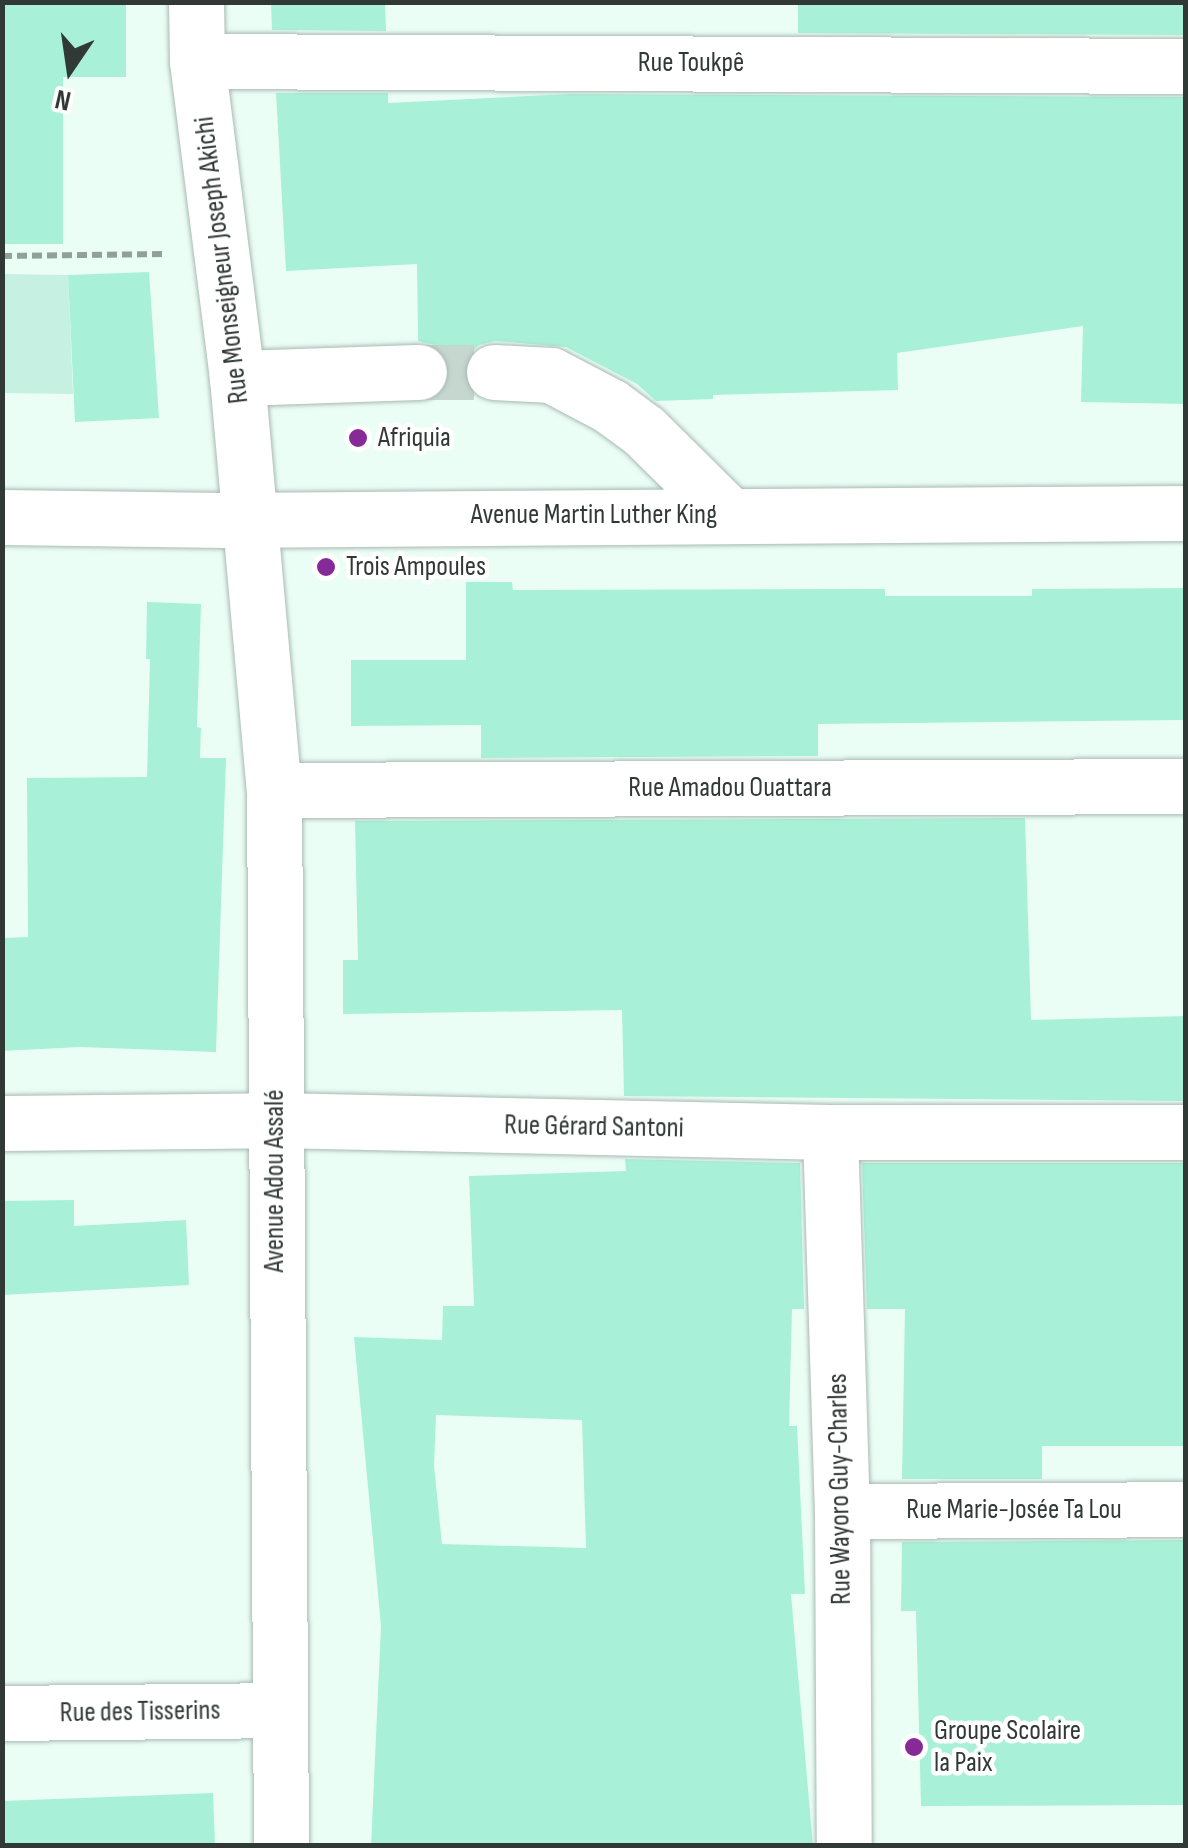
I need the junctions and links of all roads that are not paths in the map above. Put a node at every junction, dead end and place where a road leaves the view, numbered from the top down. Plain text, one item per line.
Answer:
1 (196, 2) edge
2 (197, 61) junction
3 (1186, 66) edge
4 (419, 372) tunnel mouth
5 (494, 372) tunnel mouth
6 (237, 378) junction
7 (1186, 512) edge
8 (729, 515) junction
9 (2, 517) edge
10 (250, 517) junction
11 (1186, 786) edge
12 (274, 790) junction
13 (275, 1120) junction
14 (2, 1123) edge
15 (830, 1132) junction
16 (1186, 1132) edge
17 (1186, 1509) edge
18 (842, 1510) junction
19 (278, 1710) junction
20 (2, 1713) edge
21 (281, 1846) edge
22 (844, 1846) edge

1 - 2 street, Rue Monseigneur Joseph Akichi
2 - 3 street, Rue Toukpê
2 - 6 street, Rue Monseigneur Joseph Akichi
4 - 6 street
5 - 8 street
6 - 10 street, Rue Monseigneur Joseph Akichi
7 - 8 street, Avenue Martin Luther King
8 - 10 street, Avenue Martin Luther King
9 - 10 street, Avenue Martin Luther King
10 - 12 street, Avenue Adou Assalé
11 - 12 street, Rue Amadou Ouattara
12 - 13 street, Avenue Adou Assalé
13 - 14 street, Rue Gérard Santoni
13 - 15 street, Rue Gérard Santoni
13 - 19 street, Avenue Adou Assalé
15 - 16 street, Rue Gérard Santoni
15 - 18 street, Rue Wayoro Guy-Charles
17 - 18 street, Rue Marie-Josée Ta Lou
18 - 22 street, Rue Wayoro Guy-Charles
19 - 20 street, Rue des Tisserins
19 - 21 street, Avenue Adou Assalé

